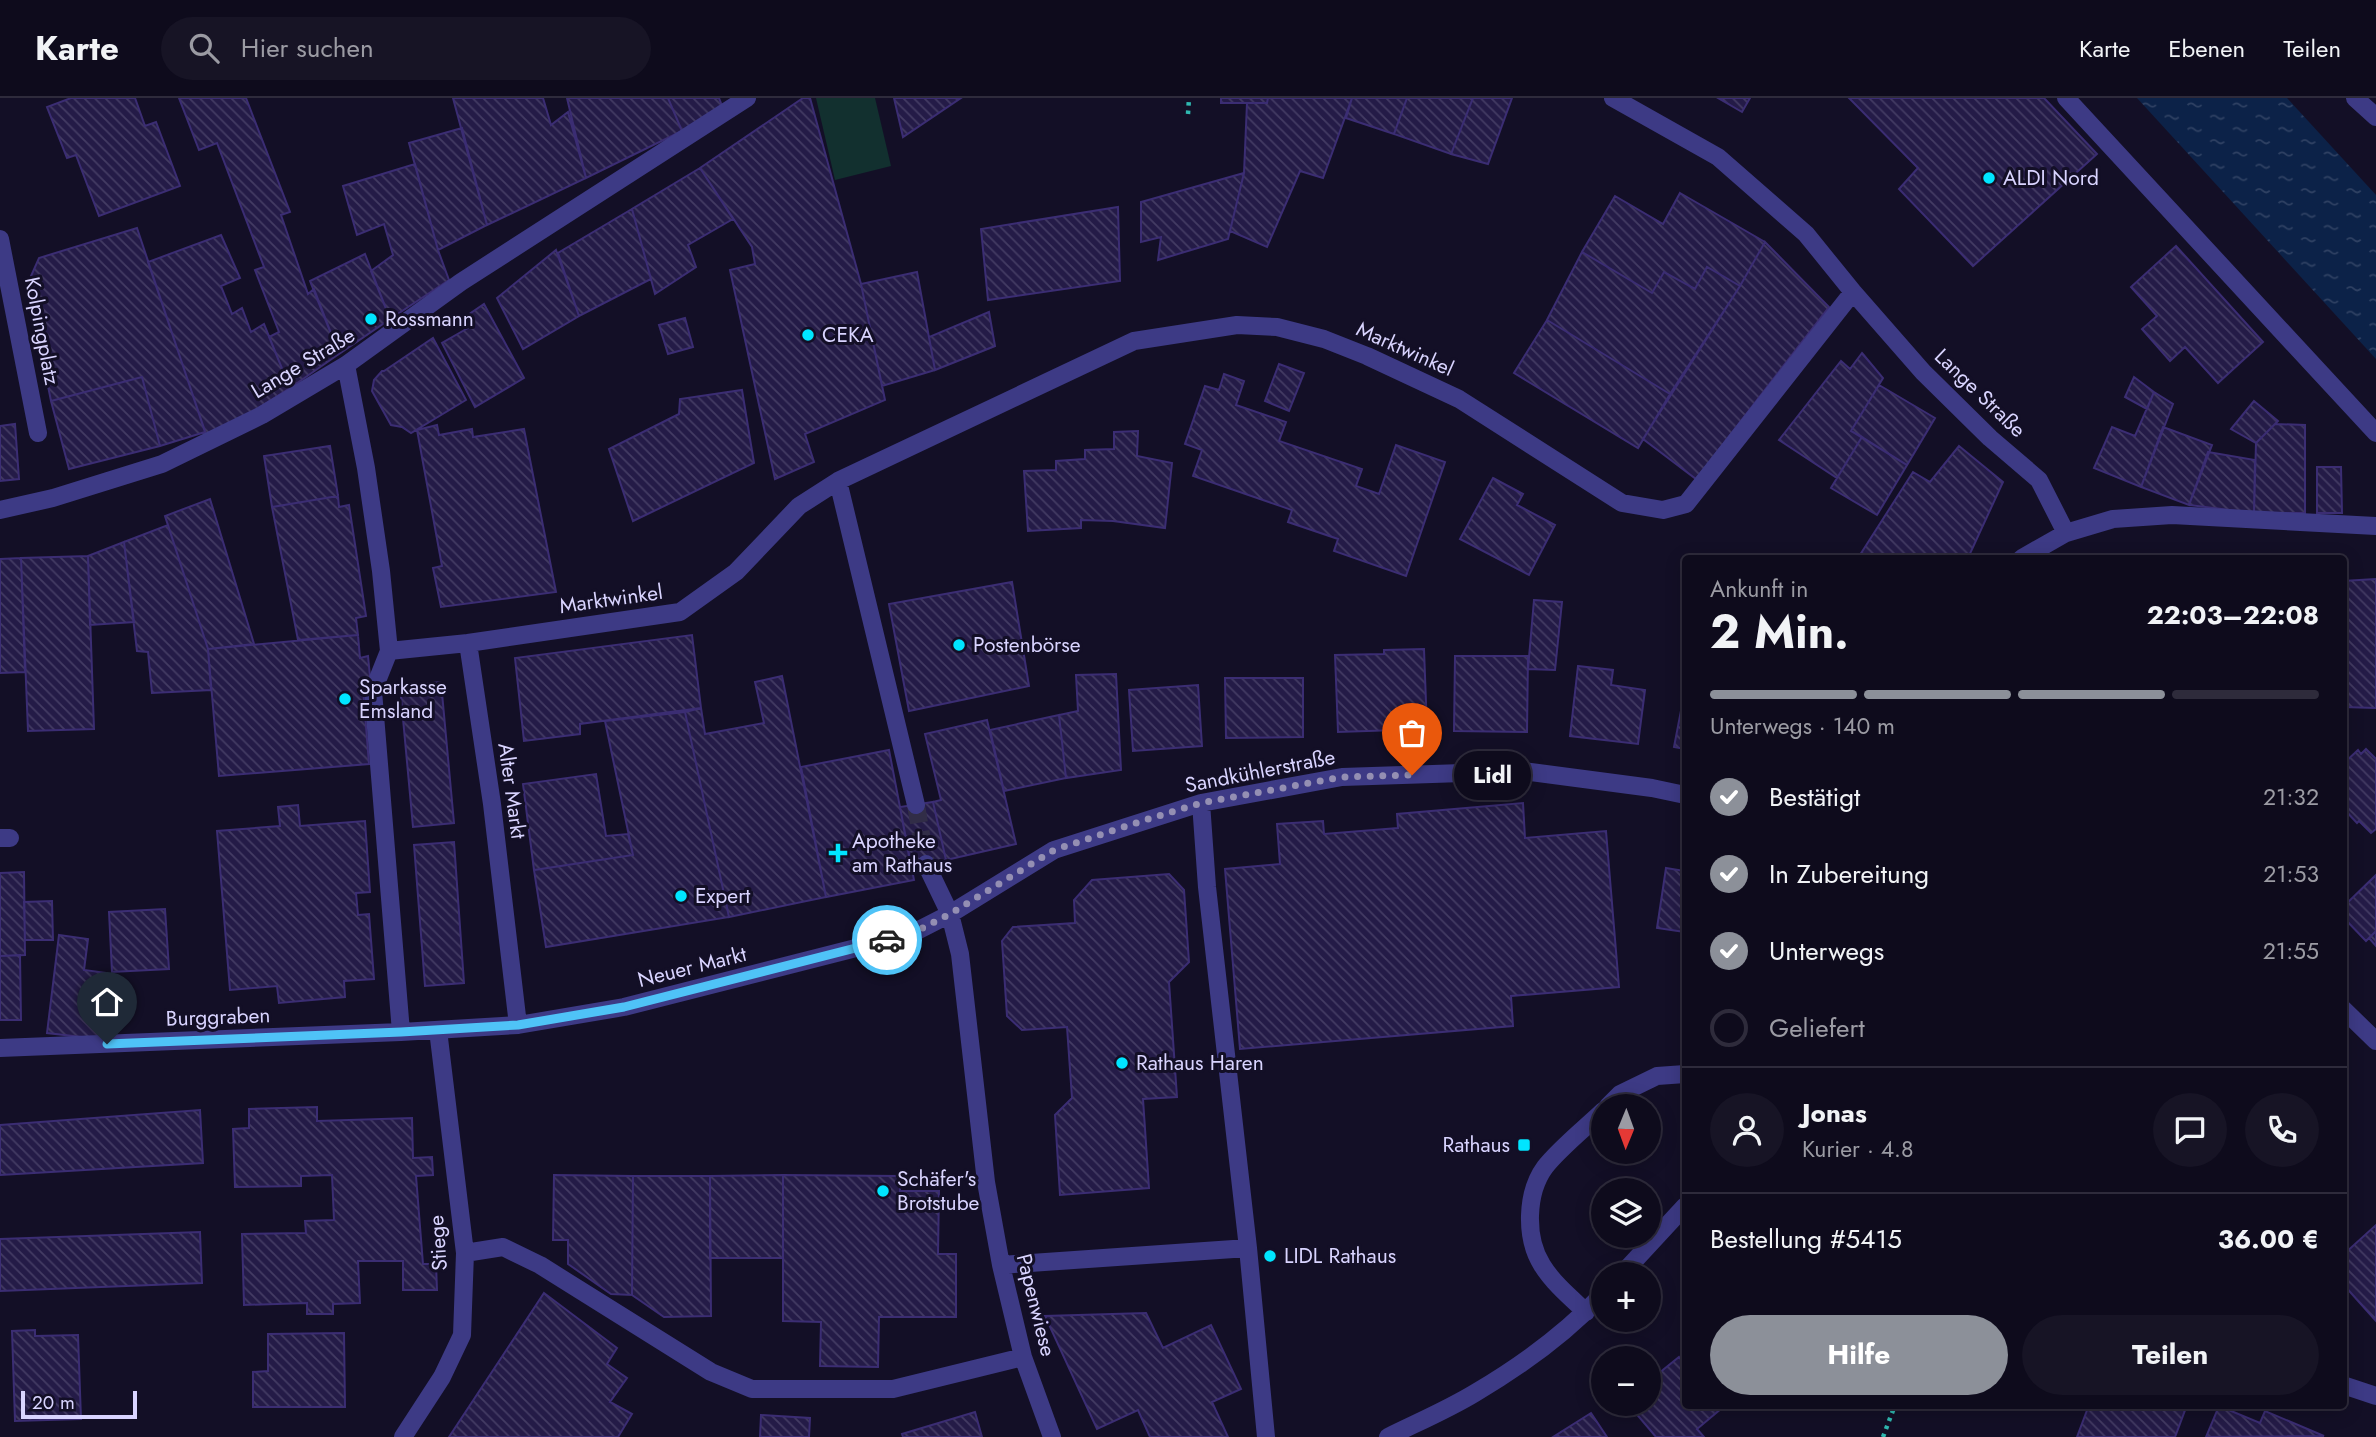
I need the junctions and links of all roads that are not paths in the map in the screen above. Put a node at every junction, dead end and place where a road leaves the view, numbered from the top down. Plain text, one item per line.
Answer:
1 (1613, 98) edge
2 (2066, 98) edge
3 (2355, 98) edge
4 (743, 100) edge
5 (2376, 117) edge
6 (0, 239) edge
7 (1853, 292) junction
8 (346, 365) junction
9 (38, 433) dead end
10 (2376, 433) edge
11 (838, 481) junction
12 (0, 510) edge
13 (2376, 526) edge
14 (2066, 533) junction
15 (2027, 555) edge
16 (468, 643) junction
17 (389, 651) junction
18 (1682, 794) edge
19 (1201, 803) junction
20 (916, 805) tunnel mouth
21 (926, 864) tunnel mouth
22 (950, 914) junction
23 (2347, 1013) edge
24 (518, 1025) junction
25 (438, 1030) junction
26 (401, 1032) junction
27 (2376, 1041) edge
28 (0, 1048) edge
29 (1682, 1074) edge
30 (1620, 1094) edge
31 (1591, 1123) edge
32 (1682, 1209) edge
33 (1248, 1248) junction
34 (465, 1253) junction
35 (1633, 1262) edge
36 (1001, 1265) junction
37 (1591, 1306) edge
38 (1586, 1311) junction
39 (1023, 1357) junction
40 (2347, 1386) edge
41 (2376, 1396) edge
42 (403, 1437) edge
43 (1052, 1437) edge
44 (1266, 1437) edge
45 (1388, 1437) edge

1 - 7 street, Lange Straße
2 - 10 street
3 - 5 street
4 - 8 street, Lange Straße
6 - 9 street, Kolpingplatz
7 - 11 street, Marktwinkel
7 - 14 street, Lange Straße
8 - 12 street, Lange Straße
8 - 17 street
11 - 16 street, Marktwinkel
11 - 20 street
13 - 14 street
14 - 15 street
16 - 17 street
16 - 24 street, Alter Markt
17 - 26 street
18 - 19 street, Sandkühlerstraße
19 - 22 street, Sandkühlerstraße
19 - 33 street
21 - 22 street
22 - 24 street, Neuer Markt
22 - 36 street, Papenwiese
23 - 27 street
24 - 25 street, Neuer Markt
25 - 26 street, Burggraben
25 - 34 street, Stiege
26 - 28 street, Burggraben
29 - 30 street
31 - 38 street
32 - 35 street
33 - 36 street
33 - 44 street
34 - 39 street
34 - 42 street, Stiege
36 - 39 street, Papenwiese
37 - 38 street
38 - 45 street
39 - 43 street, Papenwiese
40 - 41 street

